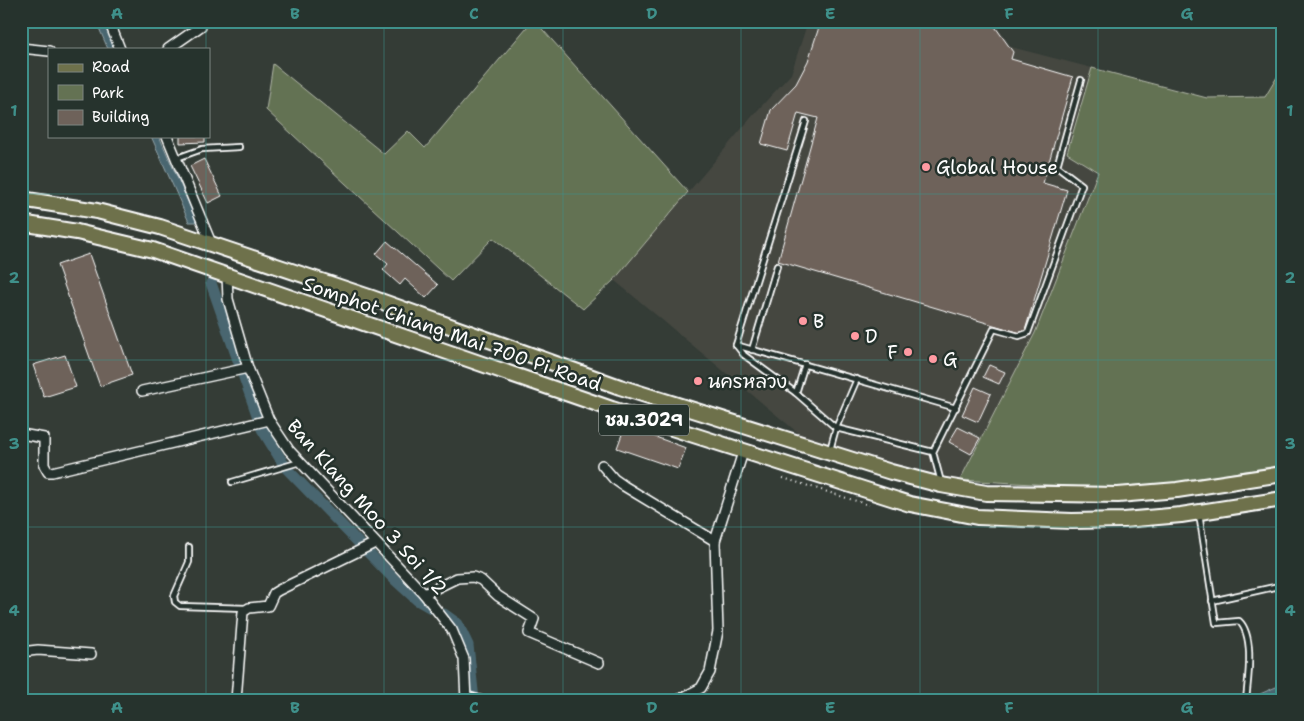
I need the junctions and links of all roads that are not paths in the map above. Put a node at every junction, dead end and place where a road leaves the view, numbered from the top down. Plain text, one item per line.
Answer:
1 (108, 21) edge
2 (204, 21) edge
3 (21, 48) edge
4 (120, 48) edge
5 (169, 48) edge
6 (48, 51) edge
7 (1081, 80) dead end
8 (806, 121) dead end
9 (168, 138) edge
10 (239, 147) dead end
11 (176, 158) junction
12 (21, 199) edge
13 (21, 224) edge
14 (211, 243) junction
15 (777, 266) dead end
16 (227, 275) junction
17 (736, 345) junction
18 (752, 350) junction
19 (805, 364) junction
20 (248, 368) junction
21 (857, 379) junction
22 (142, 391) dead end
23 (796, 393) junction
24 (956, 408) junction
25 (269, 420) junction
26 (836, 428) junction
27 (21, 434) edge
28 (743, 452) junction
29 (830, 452) junction
30 (933, 452) junction
31 (301, 462) junction
32 (602, 466) dead end
33 (1283, 474) edge
34 (232, 482) dead end
35 (942, 485) junction
36 (1283, 499) edge
37 (1199, 512) junction
38 (715, 541) junction
39 (375, 544) junction
40 (189, 547) dead end
41 (1283, 585) edge
42 (424, 594) junction
43 (1212, 601) junction
44 (249, 608) junction
45 (21, 652) edge
46 (92, 654) dead end
47 (600, 663) dead end
48 (468, 697) edge
49 (484, 699) edge
50 (236, 700) edge
51 (678, 700) edge
52 (1246, 700) edge

1 - 4 street
2 - 5 street
3 - 6 street
7 - 24 lane
8 - 17 lane
9 - 11 street
10 - 11 lane
11 - 14 street
12 - 14 main road, Somphot Chiang Mai 700 Pi Road / ชม.3029
13 - 16 main road, Somphot Chiang Mai 700 Pi Road / ชม.3029
14 - 29 main road, Somphot Chiang Mai 700 Pi Road / ชม.3029
15 - 18 lane
16 - 20 street, Ban Klang Moo 3 Soi 1/2
16 - 28 main road, Somphot Chiang Mai 700 Pi Road / ชม.3029
17 - 18 lane
17 - 23 lane
18 - 19 lane
19 - 21 lane
19 - 23 lane
20 - 22 street
20 - 25 street, Ban Klang Moo 3 Soi 1/2
21 - 24 lane
21 - 26 lane
23 - 26 lane
24 - 30 lane
25 - 27 street
25 - 31 street, Ban Klang Moo 3 Soi 1/2
26 - 29 lane
26 - 30 lane
28 - 37 main road, Somphot Chiang Mai 700 Pi Road / ชม.3029
28 - 38 street
29 - 35 main road, Somphot Chiang Mai 700 Pi Road / ชม.3029
30 - 35 lane
31 - 34 lane
31 - 39 street, Ban Klang Moo 3 Soi 1/2
32 - 38 street
33 - 35 main road, Somphot Chiang Mai 700 Pi Road / ชม.3029
36 - 37 main road, Somphot Chiang Mai 700 Pi Road / ชม.3029
37 - 43 lane
38 - 51 street
39 - 42 street, Ban Klang Moo 3 Soi 1/2
39 - 44 street
40 - 44 lane
41 - 43 lane
42 - 47 street
42 - 48 street, Ban Klang Moo 3 Soi 1/2
43 - 52 lane
44 - 50 street
45 - 46 street
48 - 49 lane

